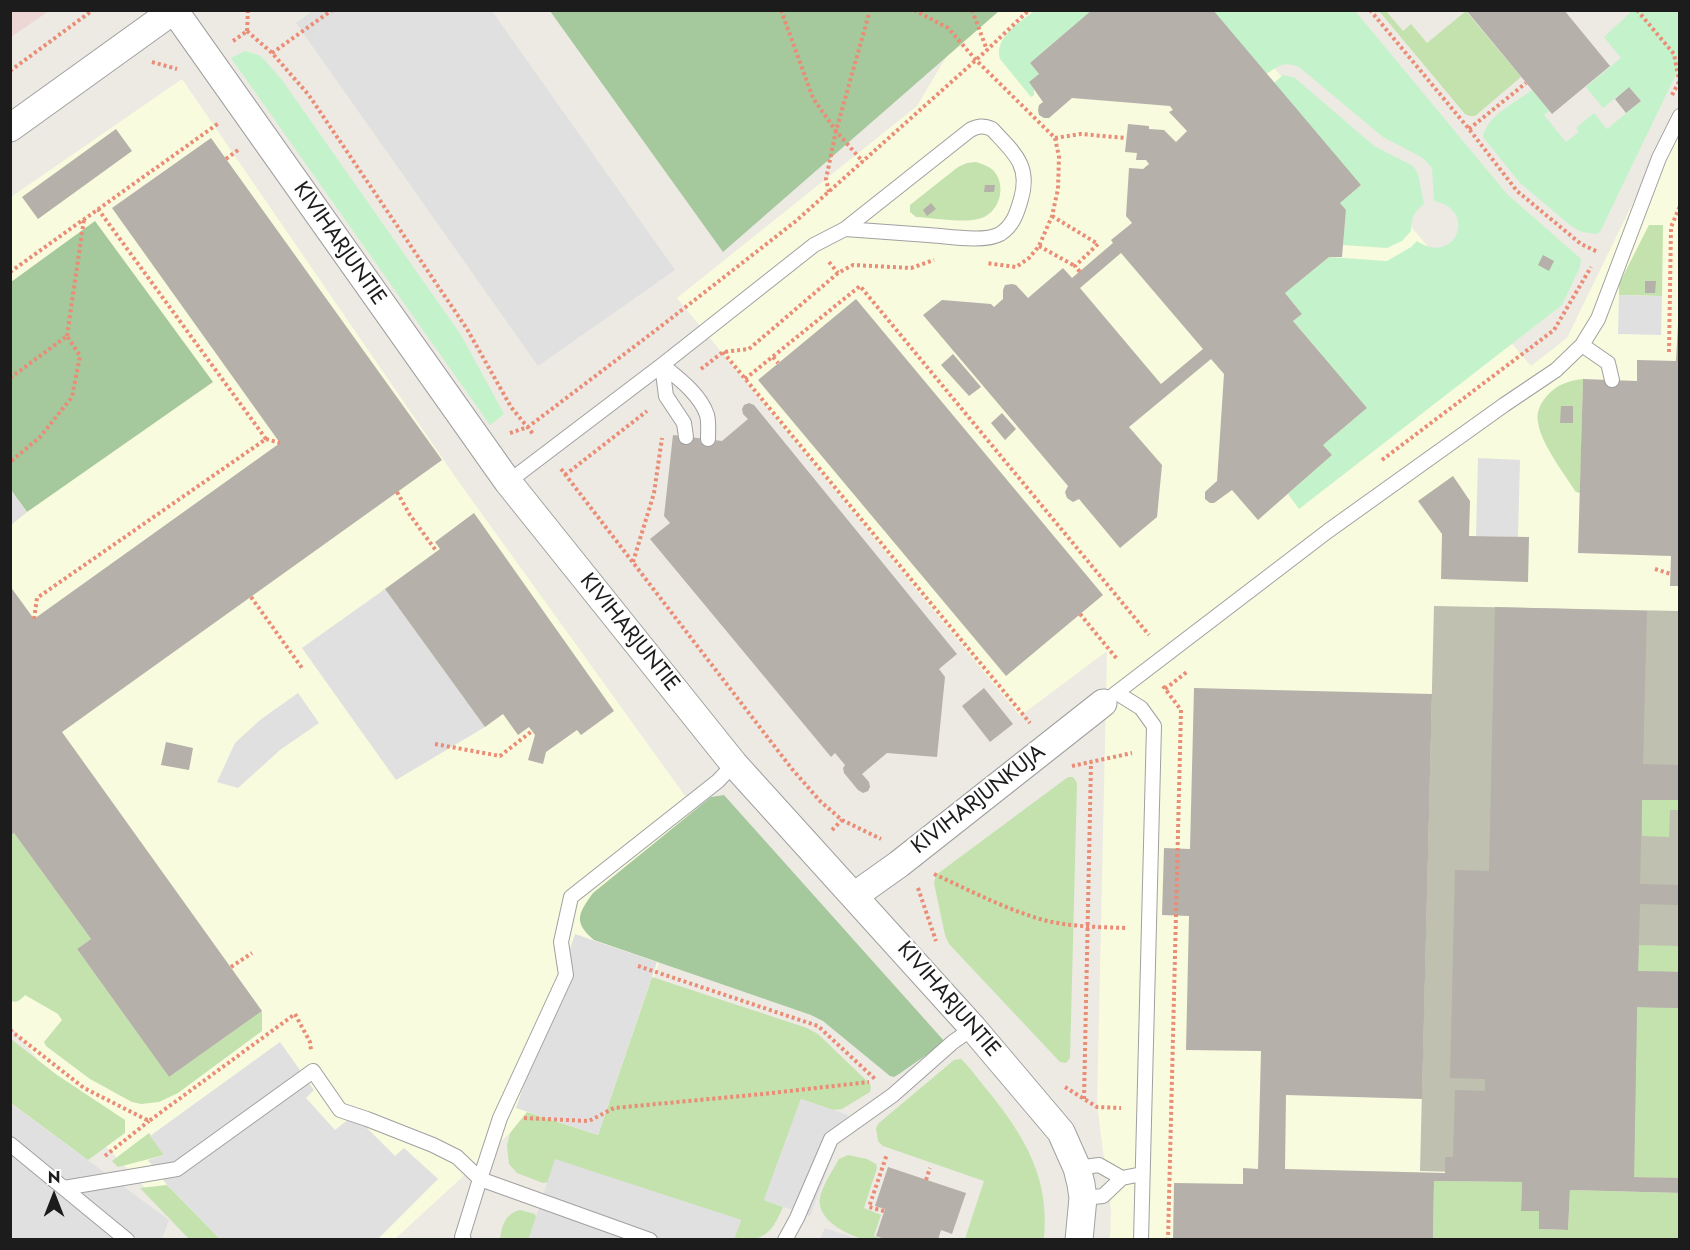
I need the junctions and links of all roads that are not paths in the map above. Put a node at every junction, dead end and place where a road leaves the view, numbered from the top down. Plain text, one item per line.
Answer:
1 (174, 10) edge
2 (1680, 116) edge
3 (10, 128) edge
4 (845, 229) junction
5 (1582, 345) junction
6 (662, 364) junction
7 (1612, 380) dead end
8 (686, 437) dead end
9 (708, 439) dead end
10 (508, 482) junction
11 (1110, 698) junction
12 (734, 765) junction
13 (855, 896) junction
14 (974, 1028) junction
15 (10, 1144) edge
16 (1077, 1168) junction
17 (1142, 1174) junction
18 (1122, 1178) junction
19 (480, 1179) junction
20 (64, 1188) junction
21 (1083, 1198) junction
22 (127, 1239) edge
23 (464, 1239) edge
24 (650, 1239) edge
25 (785, 1239) edge
26 (1079, 1239) edge
27 (1141, 1239) edge

1 - 3 street, KIVIHARJUNTIE
1 - 10 street, KIVIHARJUNTIE
2 - 5 lane
4 - 4 lane
4 - 6 lane
5 - 7 lane
5 - 11 lane
6 - 8 lane
6 - 9 lane
6 - 10 lane
10 - 12 street, KIVIHARJUNTIE
11 - 13 street, KIVIHARJUNKUJA
11 - 17 lane
12 - 13 street, KIVIHARJUNTIE
12 - 19 lane
13 - 14 street, KIVIHARJUNTIE
14 - 16 street, KIVIHARJUNTIE
14 - 25 lane
15 - 20 lane
16 - 18 lane
16 - 21 street, KIVIHARJUNTIE
17 - 18 lane
17 - 27 lane
18 - 21 lane
19 - 20 lane
19 - 23 lane
19 - 24 lane
20 - 22 lane
21 - 26 street, KIVIHARJUNTIE

